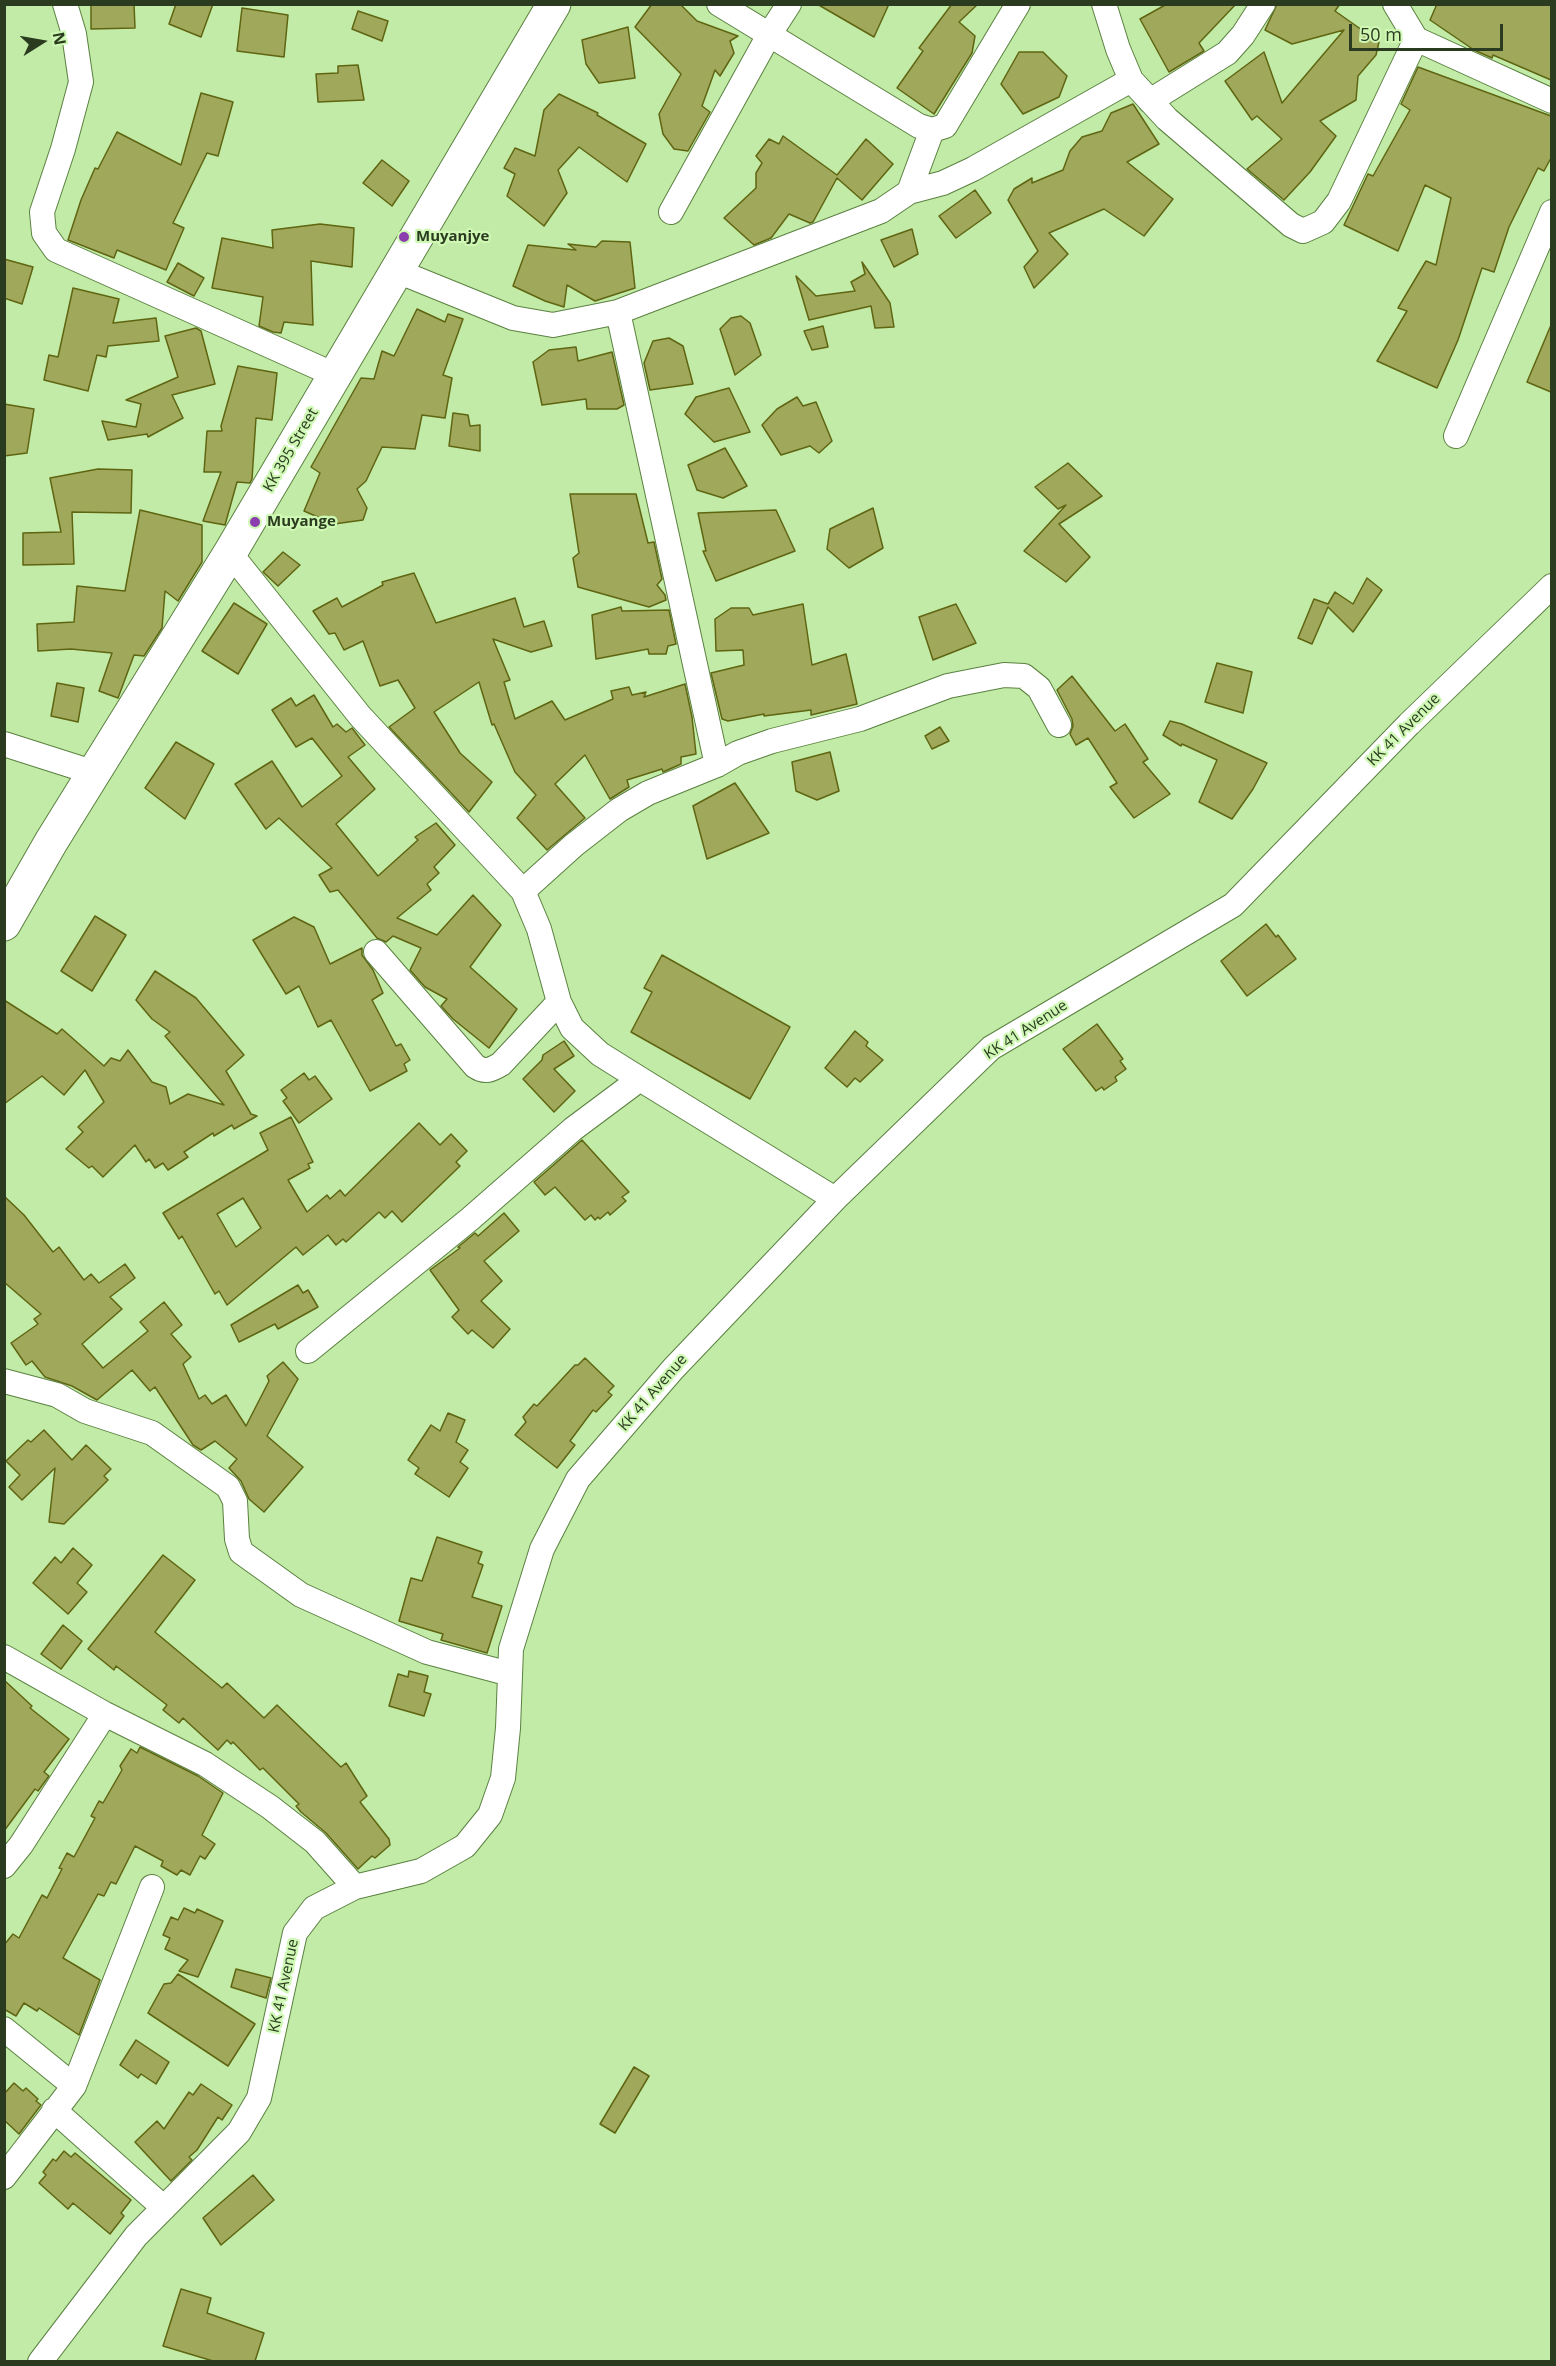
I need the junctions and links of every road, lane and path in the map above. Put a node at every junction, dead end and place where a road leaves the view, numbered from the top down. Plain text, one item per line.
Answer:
1 (65, 4) edge
2 (554, 4) edge
3 (719, 4) edge
4 (789, 4) edge
5 (1018, 4) edge
6 (1104, 4) edge
7 (1263, 4) edge
8 (1395, 4) edge
9 (770, 35) junction
10 (1416, 39) junction
11 (1131, 80) junction
12 (1150, 101) junction
13 (1551, 101) edge
14 (932, 130) junction
15 (909, 192) junction
16 (671, 212) dead end
17 (1551, 212) edge
18 (397, 271) junction
19 (618, 312) junction
20 (335, 375) junction
21 (1456, 436) dead end
22 (230, 553) junction
23 (1551, 586) edge
24 (1059, 725) dead end
25 (4, 744) edge
26 (717, 765) junction
27 (95, 773) junction
28 (523, 891) junction
29 (4, 924) edge
30 (376, 952) dead end
31 (559, 1002) junction
32 (640, 1079) junction
33 (836, 1199) junction
34 (308, 1351) dead end
35 (4, 1381) edge
36 (4, 1657) edge
37 (510, 1674) junction
38 (105, 1714) junction
39 (4, 1866) edge
40 (152, 1887) dead end
41 (355, 1887) junction
42 (4, 2029) edge
43 (74, 2086) junction
44 (54, 2110) junction
45 (4, 2177) edge
46 (164, 2208) junction
47 (40, 2361) edge

1 - 20 street
2 - 18 street, KK 395 Street
3 - 9 street
4 - 9 street
5 - 14 street
6 - 11 street
7 - 12 street
8 - 10 street
9 - 14 street
9 - 16 street
10 - 12 street
10 - 13 street
11 - 12 street
11 - 15 street
14 - 15 street
15 - 19 street
17 - 21 street
18 - 19 street
18 - 20 street, KK 395 Street
19 - 26 street
20 - 22 street, KK 395 Street
22 - 27 street, KK 395 Street
22 - 28 street
23 - 33 street, KK 41 Avenue
24 - 26 street
25 - 27 street
26 - 28 street
27 - 29 street, KK 395 Street
28 - 31 street
30 - 31 street
31 - 32 street
32 - 33 street
32 - 34 street
33 - 37 street, KK 41 Avenue
35 - 37 street
36 - 38 street
37 - 41 street, KK 41 Avenue
38 - 39 street
38 - 41 street
40 - 43 street
41 - 46 street, KK 41 Avenue
42 - 43 street
43 - 44 street
44 - 45 street
44 - 46 street
46 - 47 street, KK 41 Avenue

